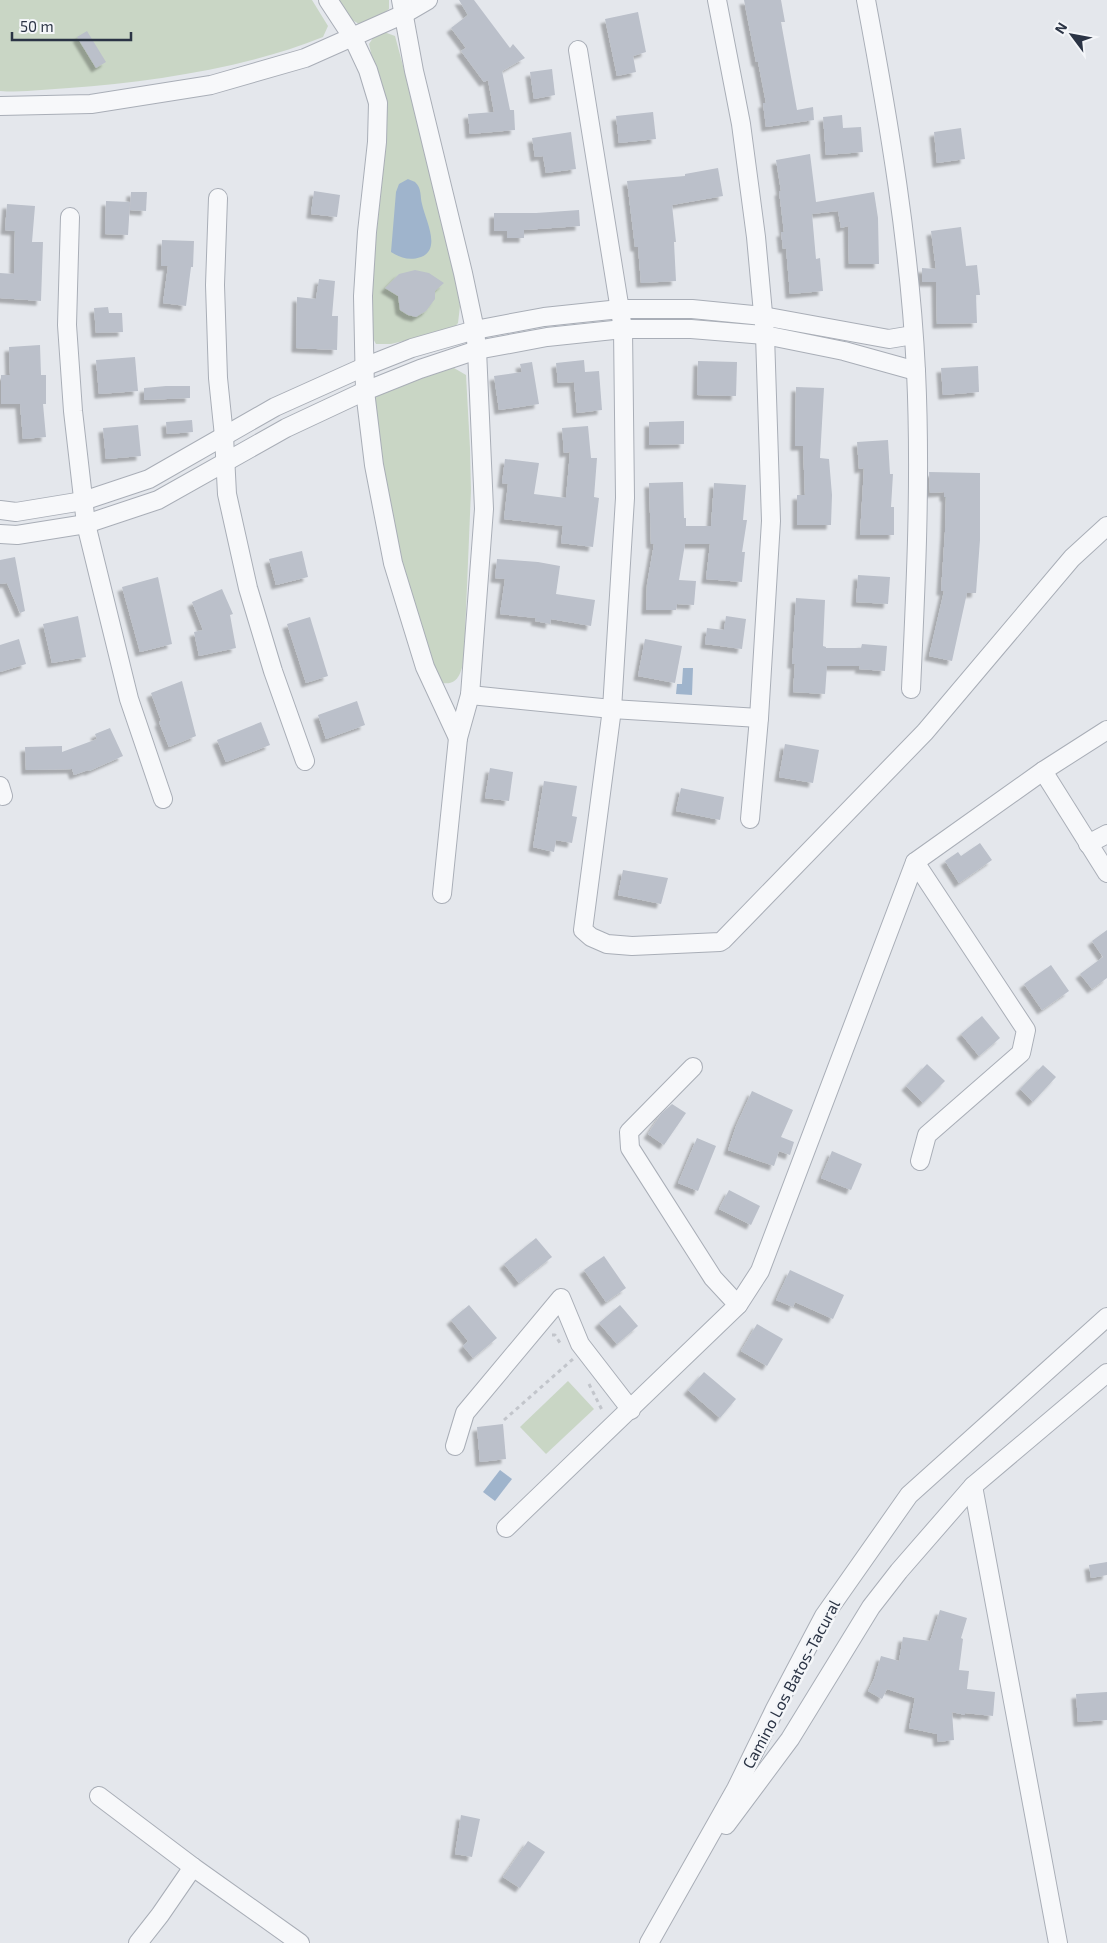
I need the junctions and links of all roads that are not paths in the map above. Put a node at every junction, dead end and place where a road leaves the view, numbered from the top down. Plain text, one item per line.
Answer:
1 (328, 0) edge
2 (428, 0) edge
3 (717, 0) edge
4 (866, 0) edge
5 (403, 7) edge
6 (353, 38) junction
7 (578, 50) dead end
8 (0, 106) edge
9 (218, 198) dead end
10 (70, 217) dead end
11 (620, 309) junction
12 (763, 316) junction
13 (623, 329) junction
14 (475, 330) junction
15 (764, 335) junction
16 (913, 335) junction
17 (477, 350) junction
18 (364, 367) junction
19 (916, 372) junction
20 (365, 391) junction
21 (224, 436) junction
22 (226, 463) junction
23 (84, 501) junction
24 (0, 510) edge
25 (86, 524) junction
26 (1107, 526) edge
27 (0, 534) edge
28 (911, 689) dead end
29 (470, 695) junction
30 (612, 709) junction
31 (759, 718) junction
32 (1107, 730) edge
33 (458, 738) junction
34 (305, 761) dead end
35 (1043, 772) junction
36 (163, 799) dead end
37 (750, 819) dead end
38 (1107, 834) edge
39 (1088, 844) junction
40 (915, 862) junction
41 (1107, 873) edge
42 (442, 894) dead end
43 (693, 1068) dead end
44 (920, 1161) dead end
45 (738, 1305) junction
46 (1107, 1317) edge
47 (1107, 1373) edge
48 (631, 1410) junction
49 (455, 1446) dead end
50 (973, 1486) junction
51 (506, 1528) dead end
52 (99, 1796) dead end
53 (193, 1867) junction
54 (687, 1877) junction
55 (138, 1943) edge
56 (300, 1943) edge
57 (649, 1943) edge
58 (1058, 1943) edge

1 - 6 street
2 - 5 street
3 - 12 street
4 - 16 street
5 - 6 street
5 - 14 street
6 - 8 street
6 - 18 street
7 - 11 street
9 - 21 street
10 - 23 street
11 - 12 street
11 - 13 street
11 - 14 street
12 - 15 street
12 - 16 street
13 - 15 street
13 - 17 street
13 - 30 street
14 - 17 street
14 - 18 street
15 - 19 street
15 - 31 street
16 - 19 street
17 - 20 street
17 - 29 street
18 - 20 street
18 - 21 street
19 - 28 street
20 - 22 street
20 - 33 street
21 - 22 street
21 - 23 street
22 - 25 street
22 - 34 street
23 - 24 street
23 - 25 street
25 - 27 street
25 - 36 street
26 - 30 street
29 - 30 street
29 - 33 street
30 - 31 street
31 - 37 street
32 - 35 street
33 - 42 street
35 - 39 street
35 - 40 street
38 - 39 street
39 - 41 street
40 - 44 street
40 - 45 street
43 - 45 street
45 - 48 street
46 - 54 street, Camino Los Batos-Tacural
47 - 50 street, Camino Los Batos-Tacural
48 - 49 street
48 - 51 street
50 - 54 street, Camino Los Batos-Tacural
50 - 58 street
52 - 53 street
53 - 55 street
53 - 56 street
54 - 57 street, Camino Los Batos-Tacural

